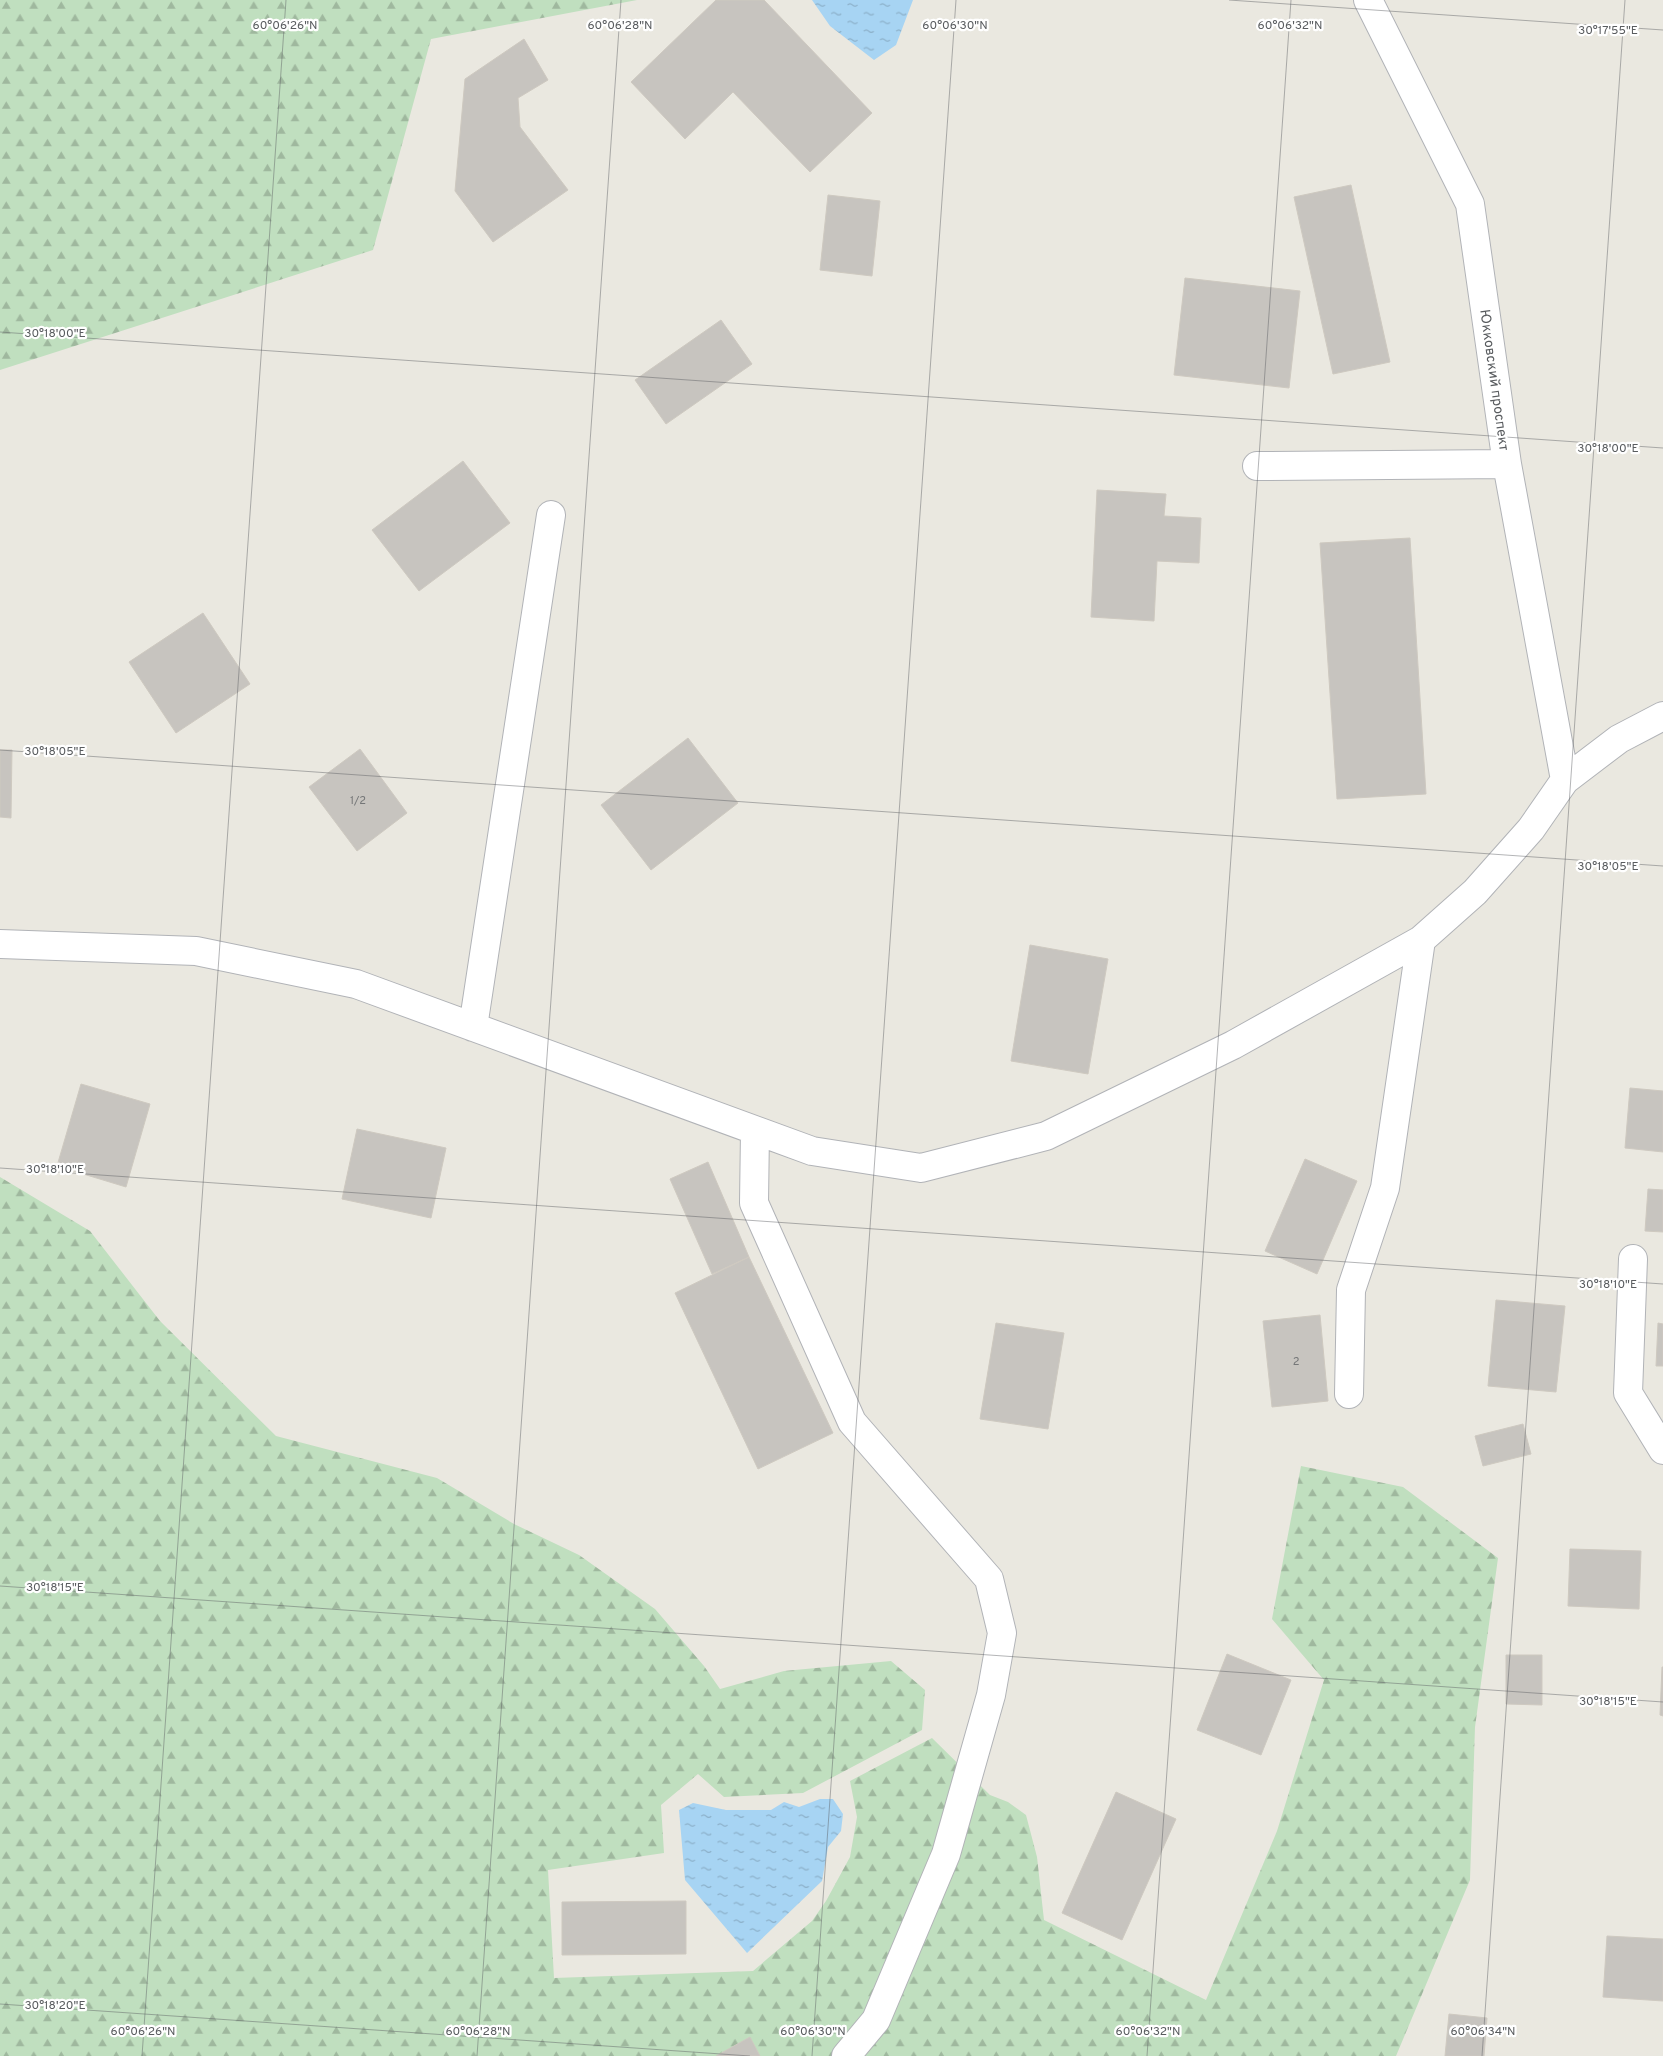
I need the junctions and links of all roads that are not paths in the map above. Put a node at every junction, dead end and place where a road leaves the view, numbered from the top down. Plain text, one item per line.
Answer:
1 (1368, 0) edge
2 (1507, 464) junction
3 (1258, 466) dead end
4 (551, 516) dead end
5 (1663, 716) edge
6 (1565, 780) junction
7 (1421, 940) junction
8 (0, 944) edge
9 (473, 1027) junction
10 (755, 1131) junction
11 (1633, 1259) dead end
12 (1349, 1394) dead end
13 (1663, 1450) edge
14 (846, 2056) edge

1 - 2 street, Юкковский проспект
2 - 3 street
2 - 6 street, Юкковский проспект
4 - 9 street
5 - 6 street
6 - 7 street
7 - 10 street
7 - 12 street
8 - 9 street
9 - 10 street
10 - 14 street
11 - 13 street

